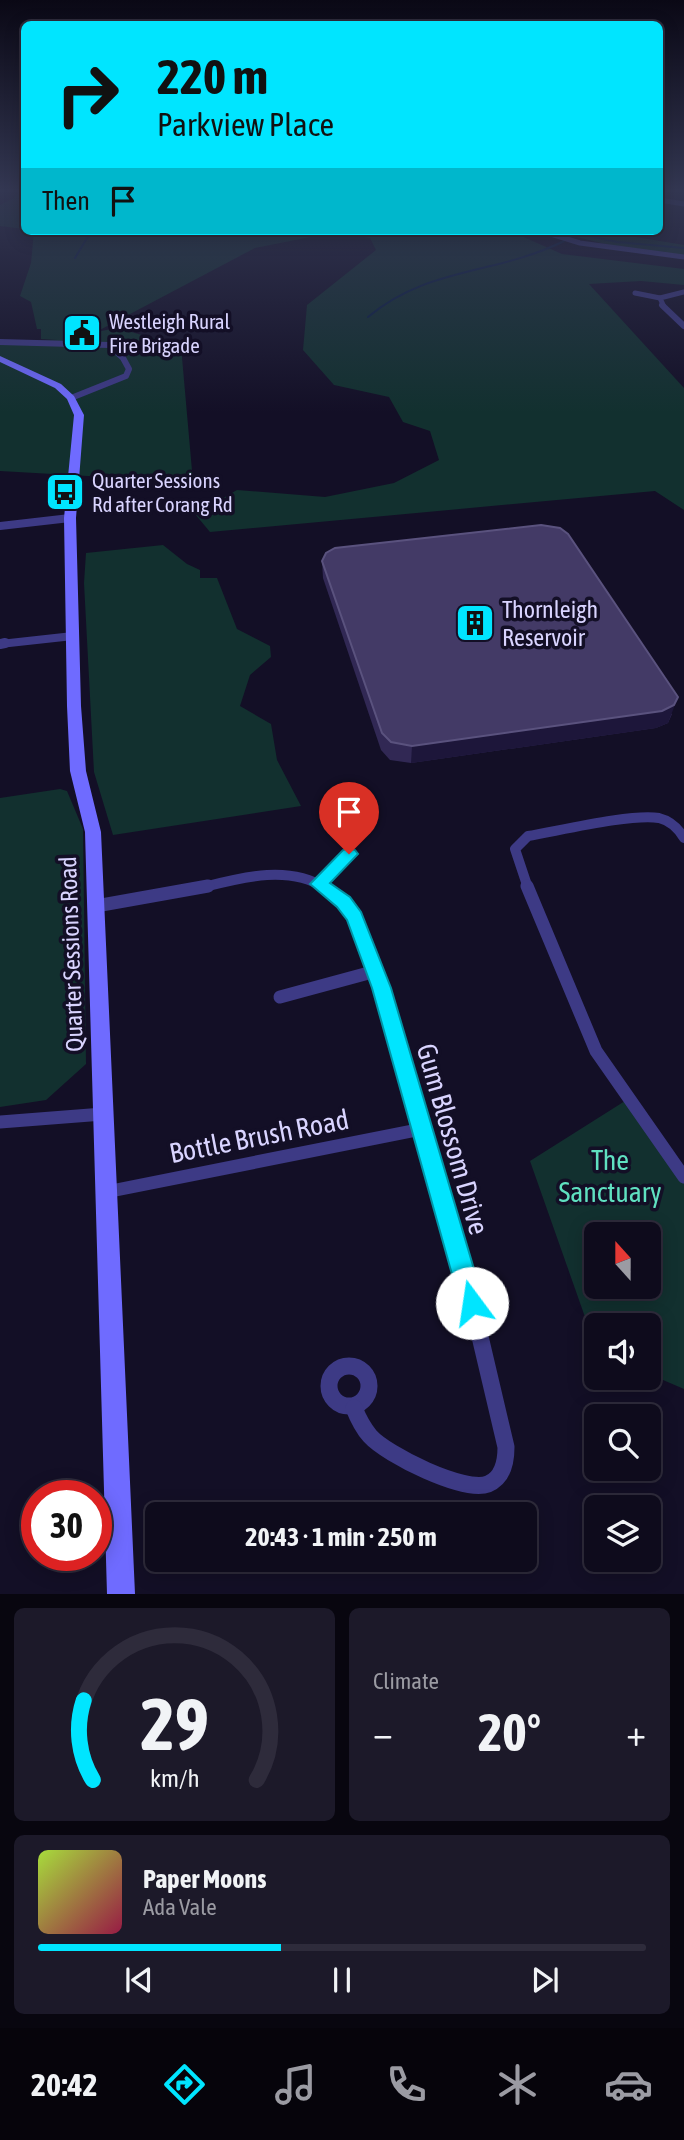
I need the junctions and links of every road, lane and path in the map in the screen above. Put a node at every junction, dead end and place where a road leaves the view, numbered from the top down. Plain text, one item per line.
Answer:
1 (684, 292) edge
2 (635, 293) dead end
3 (660, 298) junction
4 (684, 326) edge
5 (0, 342) edge
6 (0, 359) edge
7 (71, 398) junction
8 (70, 518) junction
9 (0, 526) edge
10 (73, 636) junction
11 (0, 645) edge
12 (684, 838) edge
13 (349, 854) dead end
14 (318, 884) junction
15 (96, 906) junction
16 (376, 971) junction
17 (280, 998) dead end
18 (103, 1114) junction
19 (0, 1122) edge
20 (422, 1129) junction
21 (684, 1177) edge
22 (106, 1192) junction
23 (354, 1408) dead end
24 (121, 1594) edge

1 - 3 street
2 - 3 street
3 - 4 street
5 - 7 street
6 - 7 main road
7 - 8 main road, Quarter Sessions Road
8 - 9 street
8 - 10 main road, Quarter Sessions Road
10 - 11 street
10 - 15 main road, Quarter Sessions Road
12 - 21 street
13 - 14 street
14 - 15 street, Gum Blossom Drive
14 - 16 street, Gum Blossom Drive
15 - 18 main road, Quarter Sessions Road
16 - 17 street
16 - 20 street, Gum Blossom Drive
18 - 19 street
18 - 22 main road, Quarter Sessions Road
20 - 22 street, Bottle Brush Road
20 - 23 street, Gum Blossom Drive
22 - 24 main road, Quarter Sessions Road

